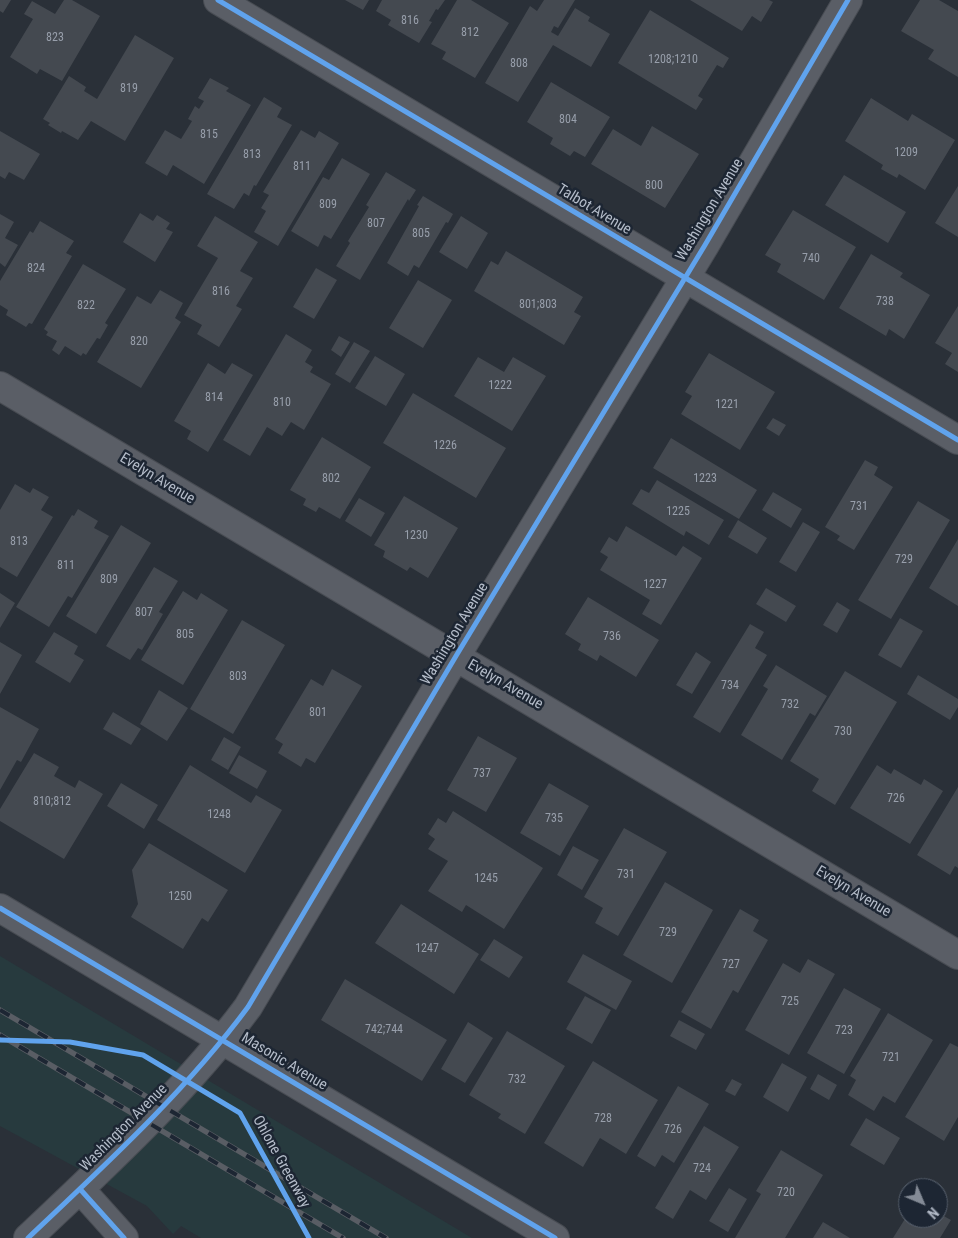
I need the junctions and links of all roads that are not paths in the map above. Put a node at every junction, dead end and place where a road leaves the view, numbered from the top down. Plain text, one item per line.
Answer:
1 (218, 0) edge
2 (848, 0) edge
3 (685, 278) junction
4 (0, 386) edge
5 (958, 440) edge
6 (456, 656) junction
7 (0, 908) edge
8 (958, 955) edge
9 (223, 1041) junction
10 (80, 1189) junction
11 (28, 1238) edge
12 (124, 1238) edge
13 (555, 1238) edge

1 - 3 street, Talbot Avenue
2 - 3 street, Washington Avenue
3 - 5 street, Talbot Avenue
3 - 6 street, Washington Avenue
4 - 6 street, Evelyn Avenue
6 - 8 street, Evelyn Avenue
6 - 9 street, Washington Avenue
7 - 9 street, Masonic Avenue
9 - 10 street, Washington Avenue
9 - 13 street, Masonic Avenue
10 - 11 street, Washington Avenue
10 - 12 street

